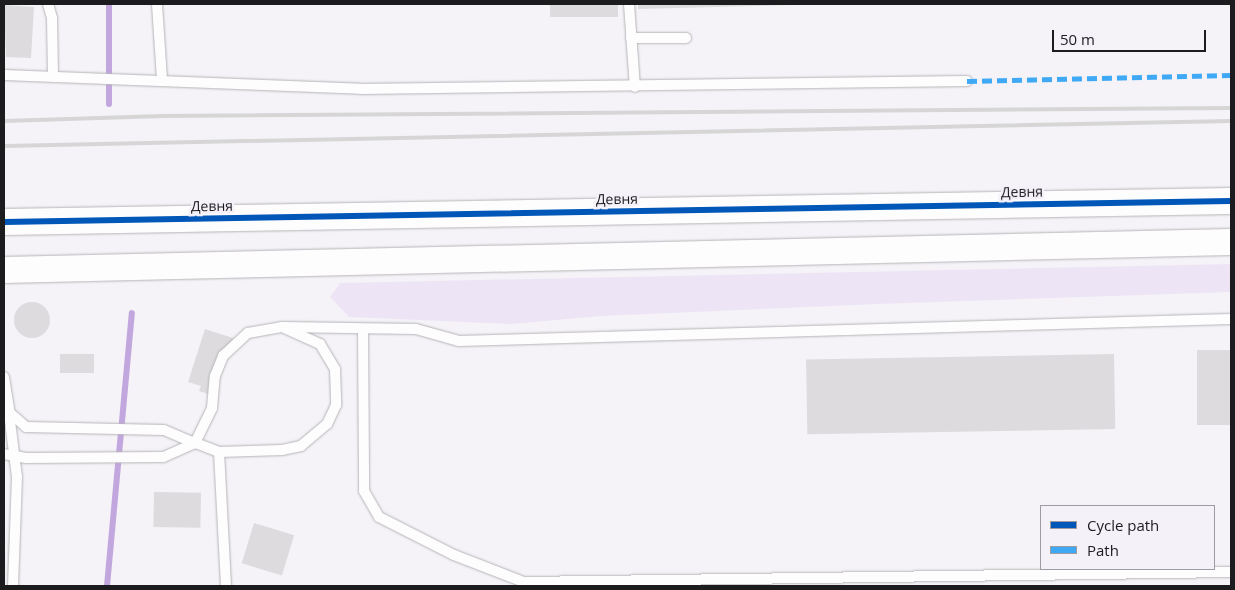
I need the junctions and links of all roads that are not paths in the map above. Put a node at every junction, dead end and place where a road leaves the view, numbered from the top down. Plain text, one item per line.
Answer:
1 (48, 4) edge
2 (157, 4) edge
3 (629, 4) edge
4 (631, 38) junction
5 (686, 38) dead end
6 (4, 76) edge
7 (53, 78) junction
8 (162, 79) junction
9 (967, 81) dead end
10 (635, 87) junction
11 (1231, 201) edge
12 (4, 222) edge
13 (1231, 242) edge
14 (4, 270) edge
15 (1231, 319) edge
16 (282, 327) junction
17 (363, 330) junction
18 (4, 377) edge
19 (6, 406) edge
20 (195, 443) junction
21 (219, 452) junction
22 (8, 455) edge
23 (1231, 572) edge
24 (530, 584) edge
25 (13, 586) edge
26 (226, 586) edge

1 - 7 lane
2 - 8 lane
3 - 4 lane
4 - 5 lane
4 - 10 lane
6 - 7 lane
7 - 8 lane
8 - 10 lane
9 - 10 lane
11 - 12 main road, Девня
13 - 14 main road
15 - 17 lane
16 - 17 lane
16 - 20 lane
16 - 21 lane
17 - 24 lane
18 - 19 lane
19 - 20 lane
19 - 22 lane
20 - 21 lane
20 - 22 lane
21 - 26 lane
22 - 25 lane
23 - 24 lane

